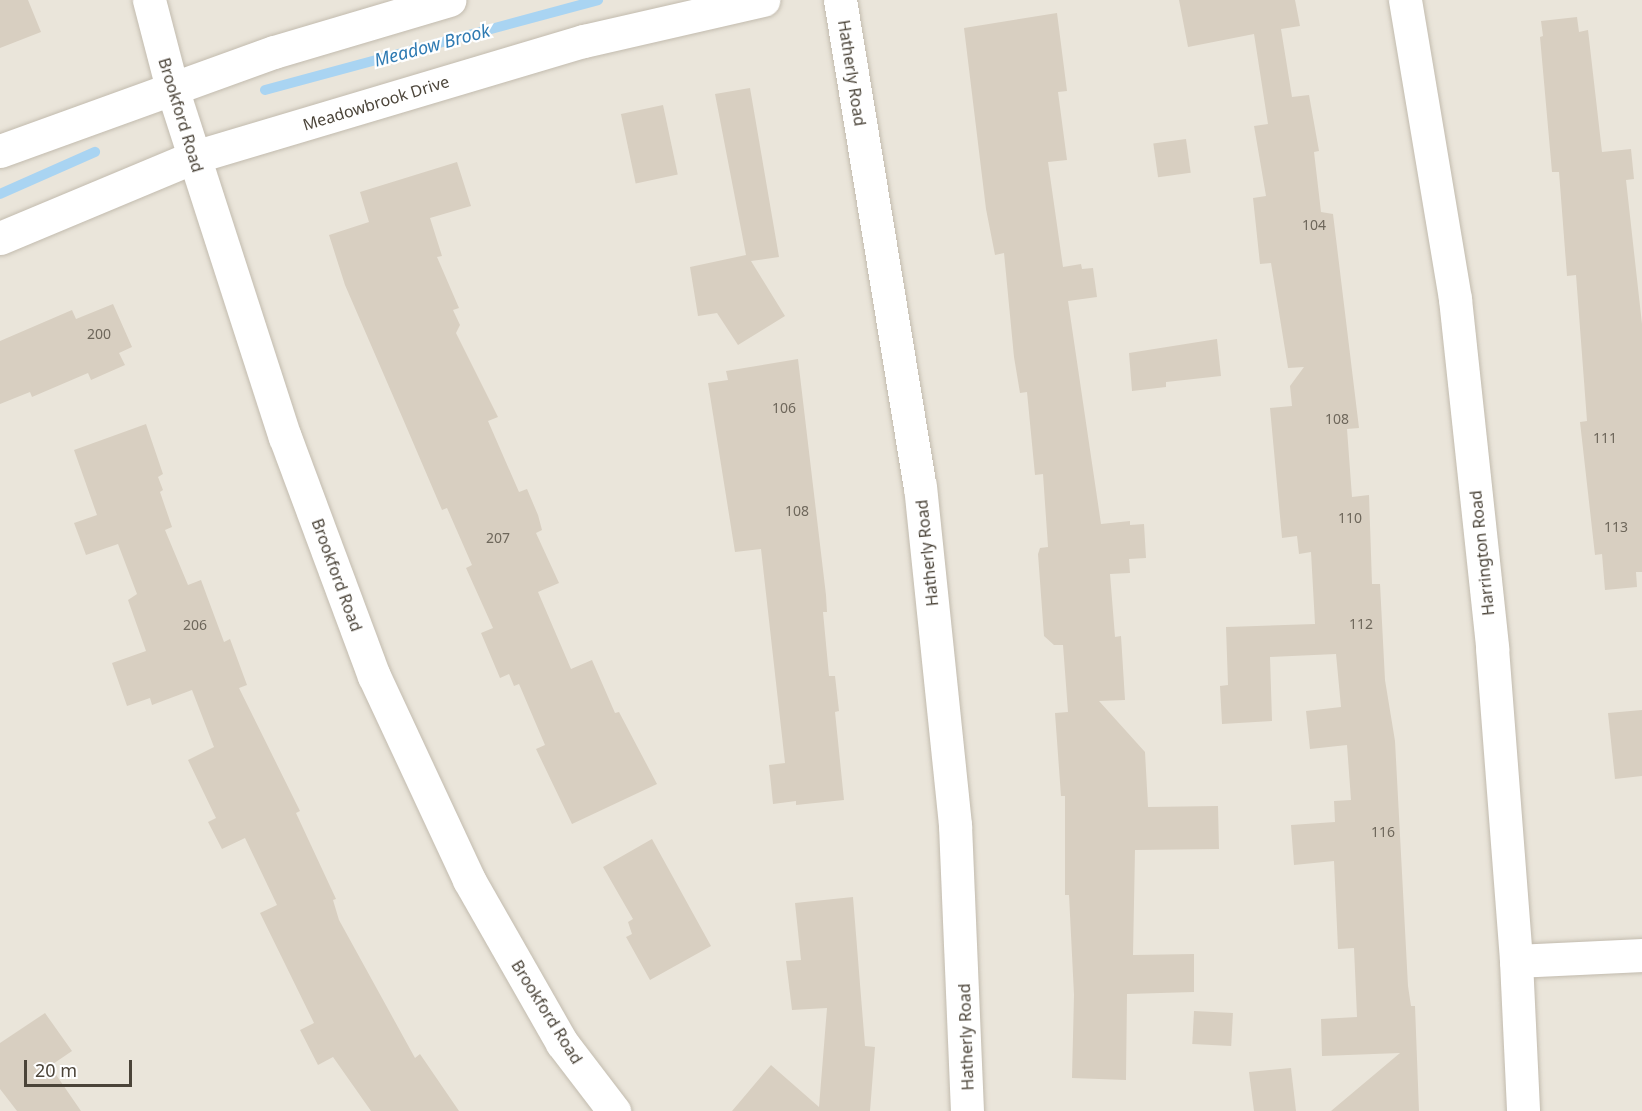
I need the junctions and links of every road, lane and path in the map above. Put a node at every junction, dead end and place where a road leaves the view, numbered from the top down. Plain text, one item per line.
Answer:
1 (149, 0) edge
2 (449, 0) edge
3 (763, 0) edge
4 (840, 0) edge
5 (1405, 0) edge
6 (172, 88) junction
7 (0, 151) edge
8 (194, 157) junction
9 (0, 238) edge
10 (1642, 956) edge
11 (1516, 961) junction
12 (614, 1111) edge
13 (967, 1111) edge
14 (1523, 1111) edge

1 - 6 street, Brookford Road
2 - 6 street
3 - 8 street, Meadowbrook Drive
4 - 13 street, Hatherly Road
5 - 11 street, Harrington Road
6 - 7 street
6 - 8 street, Brookford Road
8 - 9 street, Meadowbrook Drive
8 - 12 street, Brookford Road
10 - 11 street
11 - 14 street, Harrington Road

